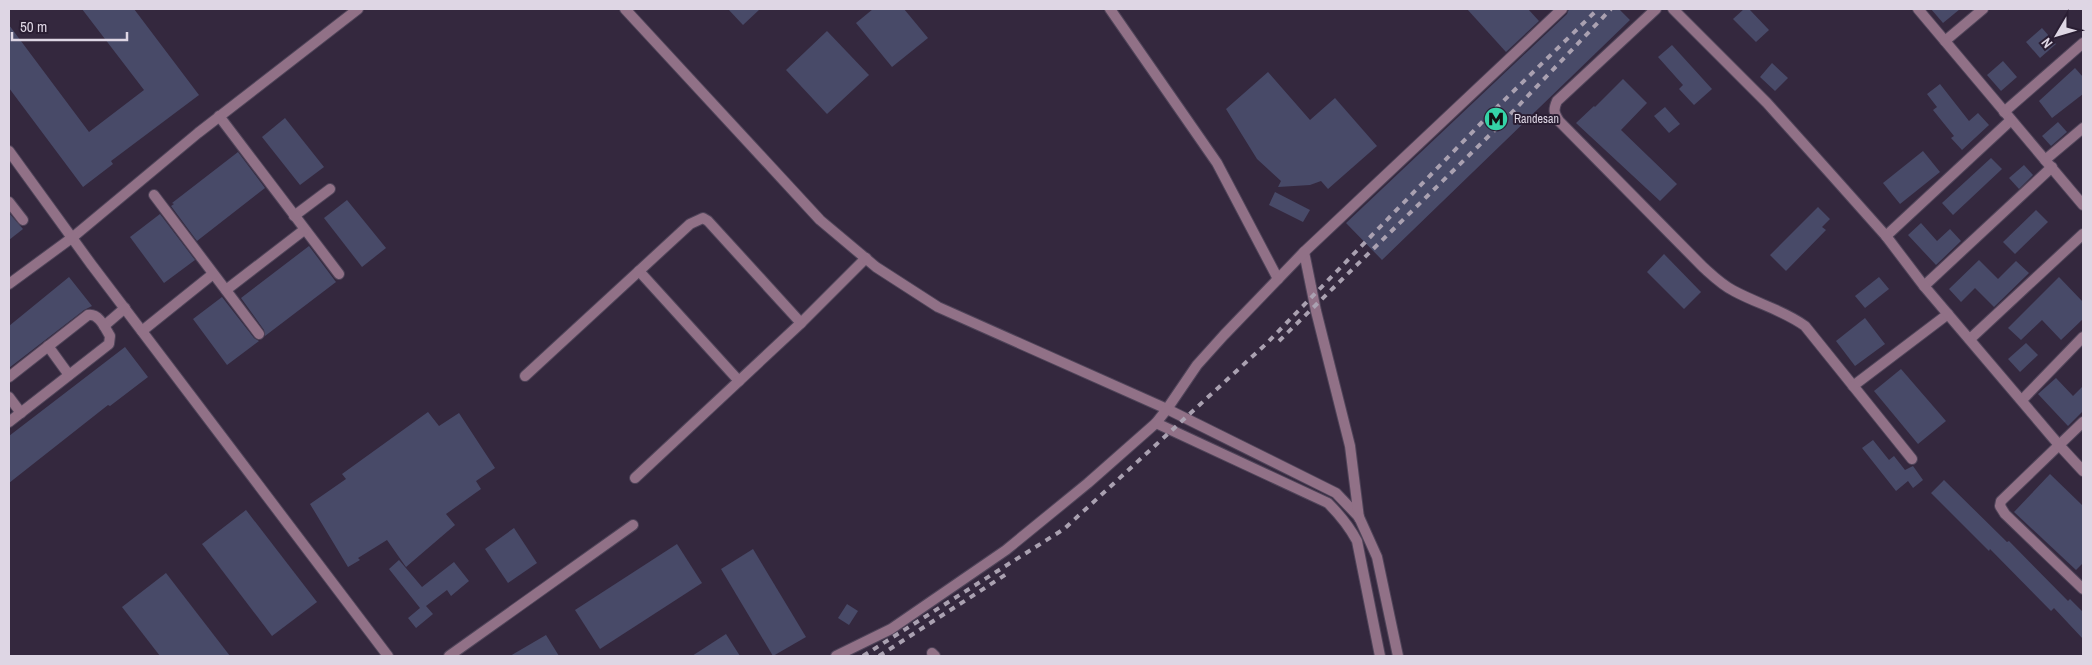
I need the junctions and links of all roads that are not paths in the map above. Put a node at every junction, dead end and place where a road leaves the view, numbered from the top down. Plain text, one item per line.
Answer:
1 (358, 9) edge
2 (625, 9) edge
3 (1110, 9) edge
4 (1562, 9) edge
5 (1656, 9) edge
6 (1673, 9) edge
7 (1918, 9) edge
8 (1983, 9) edge
9 (1945, 41) junction
10 (2083, 43) edge
11 (219, 116) junction
12 (2007, 116) junction
13 (2083, 128) edge
14 (9, 152) edge
15 (2049, 164) junction
16 (330, 189) dead end
17 (154, 196) dead end
18 (9, 202) edge
19 (2083, 206) edge
20 (294, 216) junction
21 (23, 220) dead end
22 (304, 230) junction
23 (2083, 234) edge
24 (1886, 236) junction
25 (73, 237) junction
26 (1304, 252) junction
27 (866, 258) junction
28 (639, 271) junction
29 (213, 274) junction
30 (339, 274) dead end
31 (1278, 279) junction
32 (9, 284) edge
33 (1924, 286) junction
34 (226, 290) junction
35 (125, 308) junction
36 (1948, 314) junction
37 (801, 323) junction
38 (104, 326) junction
39 (142, 331) junction
40 (259, 334) dead end
41 (2083, 337) edge
42 (1970, 339) junction
43 (48, 346) junction
44 (70, 375) junction
45 (525, 376) dead end
46 (9, 377) edge
47 (739, 381) junction
48 (1853, 386) junction
49 (9, 397) edge
50 (2022, 400) junction
51 (1167, 409) junction
52 (21, 413) junction
53 (9, 422) edge
54 (2083, 422) edge
55 (1156, 423) junction
56 (2059, 445) junction
57 (1912, 459) dead end
58 (2083, 471) edge
59 (635, 478) dead end
60 (1359, 517) junction
61 (633, 525) dead end
62 (1357, 541) junction
63 (2083, 589) edge
64 (388, 656) edge
65 (449, 656) edge
66 (836, 656) edge
67 (1380, 656) edge
68 (1398, 656) edge

1 - 11 street
2 - 27 street
3 - 31 street
4 - 26 street
5 - 48 street
6 - 24 street
7 - 9 street
8 - 9 street
9 - 12 street
10 - 12 street
11 - 20 street
11 - 25 street
12 - 15 street
12 - 24 street
13 - 15 street
14 - 25 street
15 - 19 street
15 - 33 street
16 - 20 street
17 - 29 street
18 - 21 street
20 - 22 street
22 - 30 street
22 - 34 street
23 - 42 street
24 - 33 street
25 - 32 street
25 - 35 street
26 - 31 street
26 - 60 street
27 - 37 street
27 - 51 street
28 - 37 street
28 - 45 street
28 - 47 street
29 - 34 street
29 - 39 street
31 - 51 street
33 - 36 street
34 - 40 street
35 - 38 street
35 - 39 street
36 - 42 street
36 - 48 street
37 - 47 street
38 - 43 street
38 - 44 street
39 - 64 street
41 - 50 street
42 - 50 street
43 - 44 street
43 - 46 street
44 - 52 street
47 - 59 street
48 - 57 street
49 - 52 street
50 - 56 street
51 - 55 street
51 - 60 street
52 - 53 street
54 - 56 street
55 - 62 street
55 - 66 street
56 - 58 street
56 - 63 street
60 - 62 street
60 - 68 street
61 - 65 street
62 - 67 street

